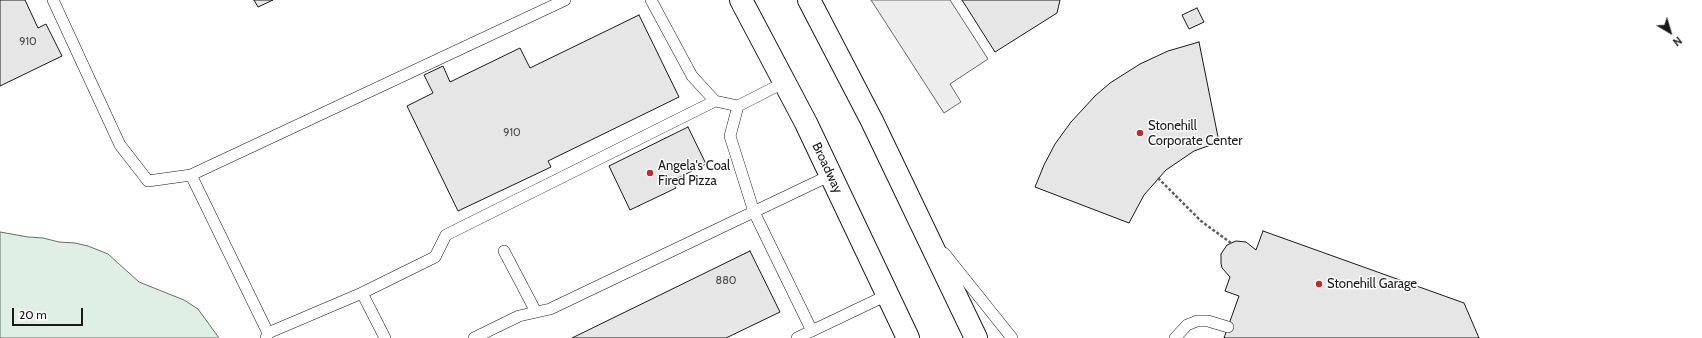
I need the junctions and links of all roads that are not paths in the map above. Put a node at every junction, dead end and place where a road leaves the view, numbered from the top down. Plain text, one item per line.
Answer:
1 (53, 0) edge
2 (565, 0) edge
3 (651, 0) edge
4 (741, 0) edge
5 (809, 0) edge
6 (822, 0) edge
7 (830, 39) junction
8 (785, 82) junction
9 (715, 101) junction
10 (738, 106) junction
11 (191, 175) junction
12 (831, 175) junction
13 (754, 212) junction
14 (921, 224) junction
15 (504, 251) dead end
16 (362, 293) junction
17 (887, 295) junction
18 (536, 312) junction
19 (1228, 327) dead end
20 (812, 331) junction
21 (267, 336) edge
22 (386, 338) edge
23 (474, 338) edge
24 (797, 338) edge
25 (908, 338) edge
26 (976, 338) edge
27 (1012, 338) edge
28 (1175, 338) edge

1 - 11 lane
2 - 11 lane
3 - 9 lane
4 - 8 highway, Broadway
5 - 7 highway
6 - 7 lane
7 - 14 highway
8 - 10 lane
8 - 12 highway, Broadway
9 - 10 lane
9 - 16 lane
10 - 13 lane
11 - 21 lane
12 - 13 lane
12 - 17 highway, Broadway
13 - 18 lane
13 - 20 lane
14 - 26 highway
14 - 27 lane
15 - 18 lane
16 - 21 lane
16 - 22 lane
17 - 20 lane
17 - 25 highway, Broadway
18 - 23 lane
19 - 28 lane
20 - 24 lane

